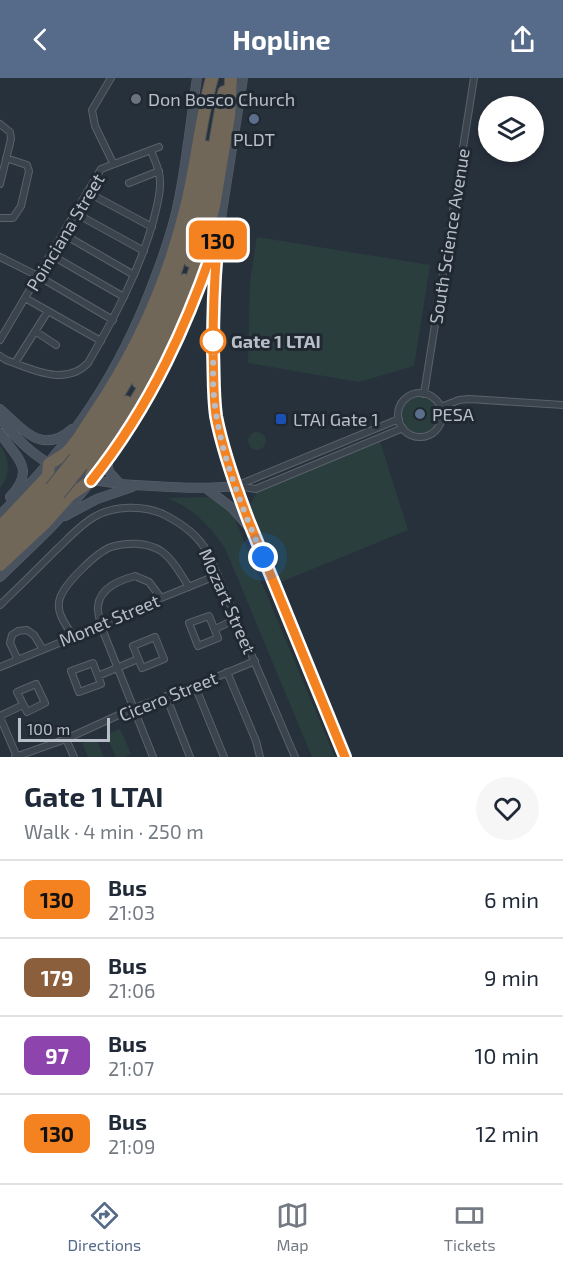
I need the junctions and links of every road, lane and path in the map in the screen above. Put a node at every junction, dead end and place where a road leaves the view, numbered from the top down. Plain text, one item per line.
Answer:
1 (111, 78) edge
2 (197, 78) edge
3 (215, 78) edge
4 (226, 78) edge
5 (231, 78) edge
6 (243, 78) edge
7 (474, 78) edge
8 (0, 124) edge
9 (159, 147) dead end
10 (151, 151) junction
11 (6, 158) junction
12 (113, 164) junction
13 (159, 171) junction
14 (129, 183) dead end
15 (0, 184) edge
16 (87, 192) junction
17 (75, 213) junction
18 (0, 218) edge
19 (152, 227) junction
20 (219, 231) junction
21 (63, 234) junction
22 (144, 251) junction
23 (51, 255) junction
24 (0, 257) edge
25 (134, 275) junction
26 (38, 276) junction
27 (124, 297) junction
28 (25, 298) junction
29 (48, 311) junction
30 (113, 320) junction
31 (35, 331) junction
32 (0, 340) edge
33 (101, 341) junction
34 (56, 345) dead end
35 (0, 356) edge
36 (15, 363) junction
37 (424, 393) junction
38 (563, 405) edge
39 (441, 407) junction
40 (0, 409) edge
41 (86, 414) junction
42 (0, 418) edge
43 (399, 419) junction
44 (403, 428) junction
45 (0, 433) edge
46 (107, 460) junction
47 (79, 461) junction
48 (49, 464) junction
49 (91, 481) junction
50 (120, 484) junction
51 (138, 486) junction
52 (236, 486) junction
53 (207, 489) junction
54 (55, 491) junction
55 (0, 508) edge
56 (0, 515) edge
57 (56, 522) junction
58 (0, 527) edge
59 (254, 534) junction
60 (0, 540) edge
61 (0, 553) edge
62 (0, 565) edge
63 (218, 575) junction
64 (0, 577) edge
65 (189, 587) junction
66 (161, 598) junction
67 (0, 605) edge
68 (236, 619) junction
69 (101, 626) junction
70 (215, 629) junction
71 (73, 636) junction
72 (42, 648) junction
73 (17, 658) junction
74 (138, 659) junction
75 (255, 661) junction
76 (0, 667) edge
77 (117, 668) junction
78 (227, 672) junction
79 (98, 676) junction
80 (195, 686) junction
81 (166, 696) junction
82 (23, 705) junction
83 (134, 708) junction
84 (0, 716) edge
85 (66, 739) junction
86 (16, 757) edge
87 (74, 757) edge
88 (153, 757) edge
89 (190, 757) edge
90 (224, 757) edge
91 (260, 757) edge
92 (295, 757) edge
93 (345, 757) edge

1 - 12 street
2 - 41 main road
3 - 47 highway
3 - 48 highway
4 - 47 highway
5 - 49 highway
6 - 20 main road
7 - 37 street, South Science Avenue
8 - 11 street
9 - 10 street, Poinciana Street
10 - 12 street, Poinciana Street
10 - 13 street
11 - 15 street
11 - 18 street
12 - 16 street, Poinciana Street
13 - 14 street
13 - 19 street
16 - 17 street, Poinciana Street
16 - 19 street
17 - 21 street, Poinciana Street
17 - 22 street
19 - 22 street
20 - 46 main road
20 - 52 main road
21 - 23 street, Poinciana Street
21 - 25 street
22 - 25 street
23 - 26 street, Poinciana Street
23 - 27 street
24 - 26 street
25 - 27 street
26 - 28 street, Poinciana Street
26 - 30 street
27 - 30 street
28 - 29 street
28 - 32 street, Poinciana Street
29 - 31 street
29 - 33 street
30 - 33 street
31 - 34 street
31 - 36 street
33 - 36 street
35 - 36 street
37 - 39 street
37 - 43 street
38 - 39 street
39 - 44 street
40 - 41 main road
41 - 48 main road
42 - 48 main road
43 - 44 street
43 - 52 street
44 - 52 street
45 - 55 main road
46 - 49 main road
46 - 50 main road
47 - 54 highway, bridge
48 - 49 main road
48 - 56 main road
48 - 58 highway
49 - 50 main road
49 - 57 main road
49 - 62 highway
50 - 51 main road
51 - 53 main road
51 - 57 main road
52 - 53 main road
52 - 59 main road
53 - 59 main road
54 - 60 highway
54 - 61 highway
57 - 64 main road
59 - 93 main road
63 - 65 street, Monet Street
63 - 67 street, Mozart Street
63 - 68 street, Mozart Street
65 - 66 street, Monet Street
65 - 71 street
66 - 69 street, Monet Street
66 - 69 street
68 - 70 street
68 - 75 street, Mozart Street
69 - 71 street, Monet Street
69 - 77 street
70 - 70 street
71 - 72 street, Monet Street
72 - 73 street, Monet Street
72 - 73 street
73 - 76 street, Monet Street
74 - 74 street
74 - 77 street
75 - 78 street, Cicero Street
75 - 92 street, Mozart Street
77 - 79 street
77 - 83 street
78 - 80 street, Cicero Street
78 - 91 street
79 - 79 street
80 - 81 street, Cicero Street
80 - 90 street
81 - 83 street, Cicero Street
81 - 89 street
82 - 82 street
82 - 84 street
83 - 85 street, Cicero Street
83 - 88 street
84 - 86 street
85 - 86 street, Cicero Street
85 - 87 street

